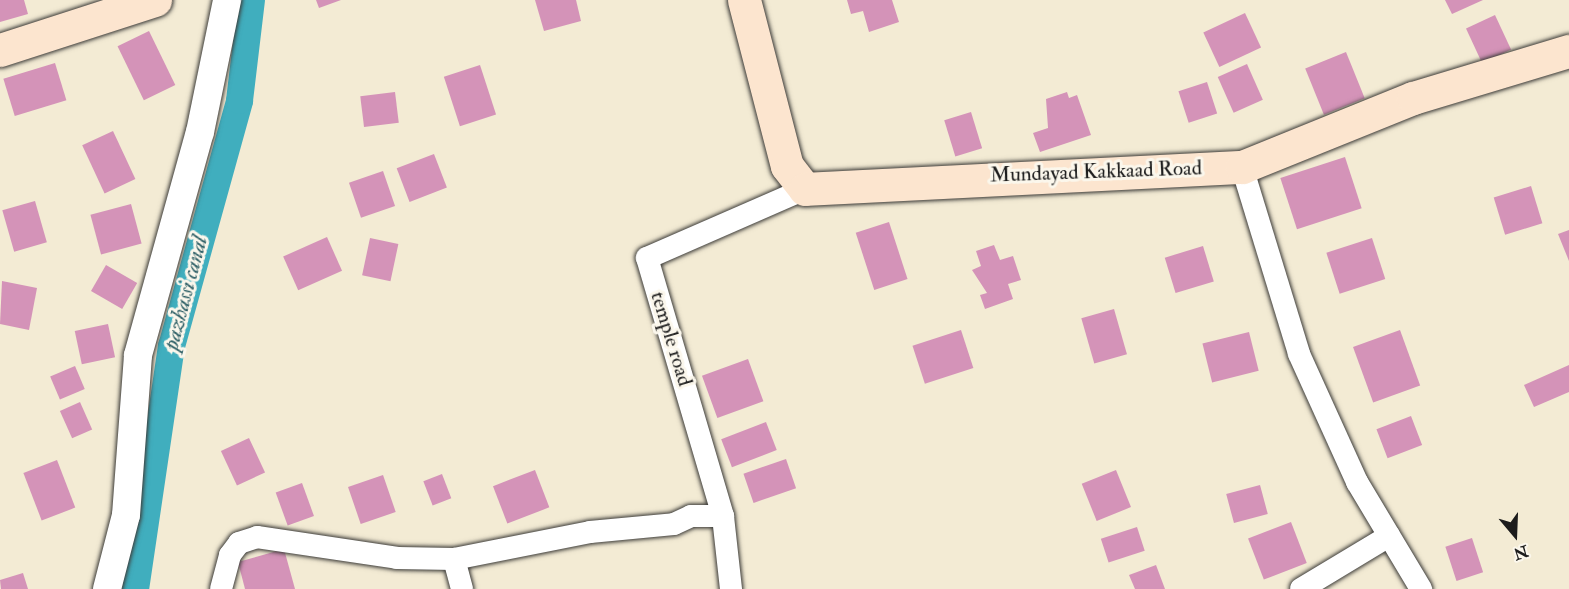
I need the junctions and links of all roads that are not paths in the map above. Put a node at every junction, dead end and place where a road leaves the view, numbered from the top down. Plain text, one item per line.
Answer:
1 (155, 0) edge
2 (227, 0) edge
3 (744, 0) edge
4 (0, 50) edge
5 (1569, 51) edge
6 (1242, 167) junction
7 (805, 189) junction
8 (723, 516) junction
9 (1389, 536) junction
10 (454, 559) junction
11 (108, 589) edge
12 (221, 589) edge
13 (462, 589) edge
14 (731, 589) edge
15 (1301, 589) edge
16 (1421, 589) edge

1 - 4 main road
2 - 11 street
3 - 7 main road
5 - 6 main road, Mundayad Kakkaad Road
6 - 7 main road, Mundayad Kakkaad Road
6 - 9 street
7 - 8 street, temple road
8 - 10 street
8 - 14 street, temple road
9 - 15 street
9 - 16 street
10 - 12 street
10 - 13 street

